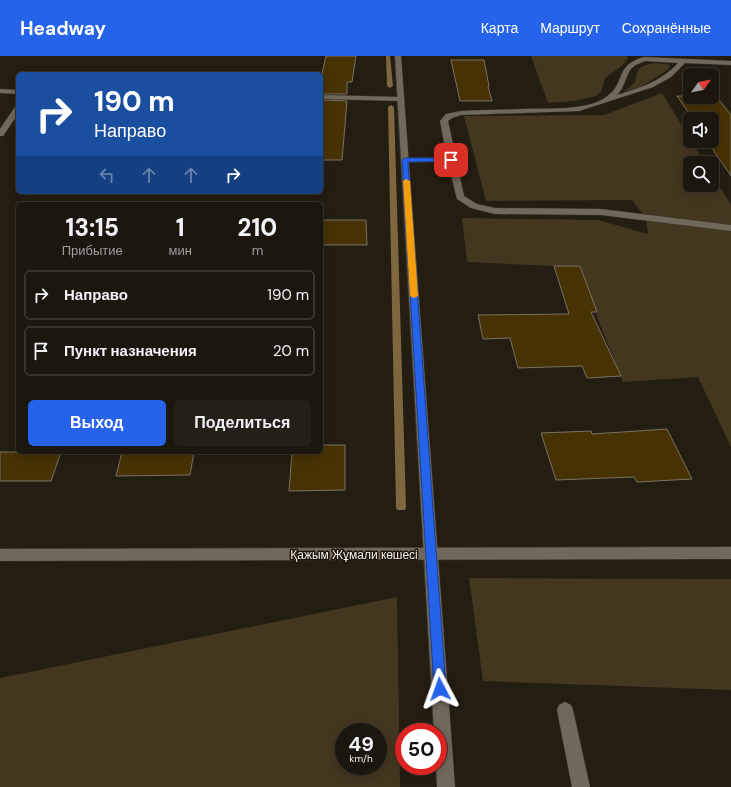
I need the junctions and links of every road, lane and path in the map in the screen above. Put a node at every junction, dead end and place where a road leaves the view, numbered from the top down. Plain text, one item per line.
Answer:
1 (398, 56) edge
2 (644, 58) edge
3 (683, 61) junction
4 (731, 62) edge
5 (0, 91) edge
6 (16, 92) edge
7 (323, 97) edge
8 (401, 99) junction
9 (607, 100) junction
10 (16, 113) edge
11 (0, 134) edge
12 (405, 160) junction
13 (451, 160) junction
14 (731, 228) edge
15 (731, 553) edge
16 (0, 555) edge
17 (431, 556) junction
18 (565, 710) dead end
19 (446, 787) edge
20 (581, 787) edge

1 - 8 main road
2 - 3 main road
2 - 9 main road
3 - 4 main road
3 - 9 main road
5 - 6 main road
7 - 8 main road
8 - 12 main road
9 - 13 main road
10 - 11 main road
12 - 13 main road
12 - 17 main road
13 - 14 main road
15 - 17 main road, Қажым Жұмали көшесі
16 - 17 main road, Қажым Жұмали көшесі
17 - 19 main road
18 - 20 main road

